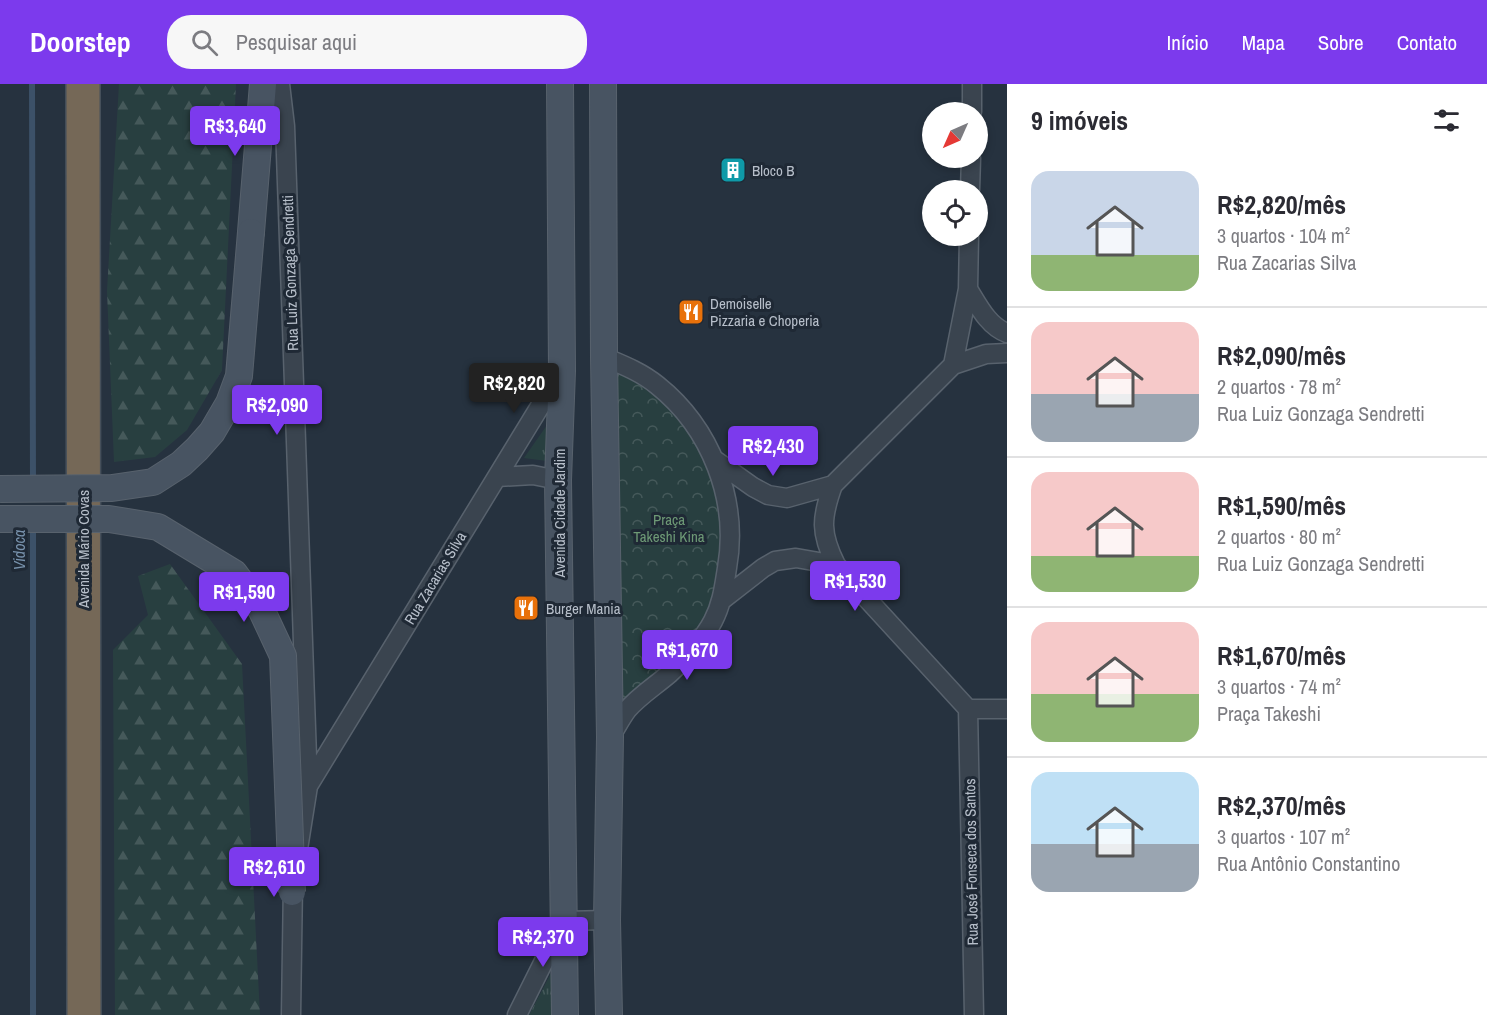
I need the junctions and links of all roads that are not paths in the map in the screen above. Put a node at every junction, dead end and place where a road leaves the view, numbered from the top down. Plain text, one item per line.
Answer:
1 (83, 84) edge
2 (96, 84) edge
3 (263, 84) edge
4 (280, 84) edge
5 (560, 84) edge
6 (603, 84) edge
7 (972, 84) edge
8 (972, 102) edge
9 (83, 164) junction
10 (969, 246) edge
11 (968, 289) junction
12 (1007, 333) edge
13 (1007, 353) edge
14 (604, 357) junction
15 (953, 366) junction
16 (562, 371) junction
17 (715, 460) junction
18 (497, 477) junction
19 (558, 480) junction
20 (833, 485) junction
21 (0, 489) edge
22 (0, 519) edge
23 (837, 565) junction
24 (722, 600) junction
25 (968, 709) junction
26 (1007, 709) edge
27 (610, 737) junction
28 (308, 786) junction
29 (292, 892) junction
30 (607, 920) junction
31 (564, 921) junction
32 (84, 1015) edge
33 (291, 1015) edge
34 (518, 1015) edge
35 (565, 1015) edge
36 (609, 1015) edge
37 (974, 1015) edge

1 - 9 highway, Avenida Mário Covas
2 - 9 highway
3 - 21 main road, bridge
4 - 28 street, Rua Luiz Gonzaga Sendretti
5 - 16 main road, Avenida Cidade Jardim
6 - 14 main road
7 - 8 street
9 - 32 highway, Avenida Mário Covas
10 - 11 street
11 - 12 street
11 - 15 street
13 - 15 street
14 - 17 street
14 - 27 main road
15 - 20 street
16 - 18 street, Rua Zacarias Silva
16 - 19 main road, Avenida Cidade Jardim
17 - 20 street
17 - 24 street
18 - 19 street
18 - 28 street, Rua Zacarias Silva
19 - 31 main road, Avenida Cidade Jardim
20 - 23 street
22 - 29 main road, bridge
23 - 24 street
23 - 25 street
24 - 27 street
25 - 26 street
25 - 37 street, Rua José Fonseca dos Santos
27 - 30 main road
28 - 29 street
29 - 33 street
30 - 31 street
30 - 36 main road
31 - 34 street
31 - 35 main road, Avenida Cidade Jardim

